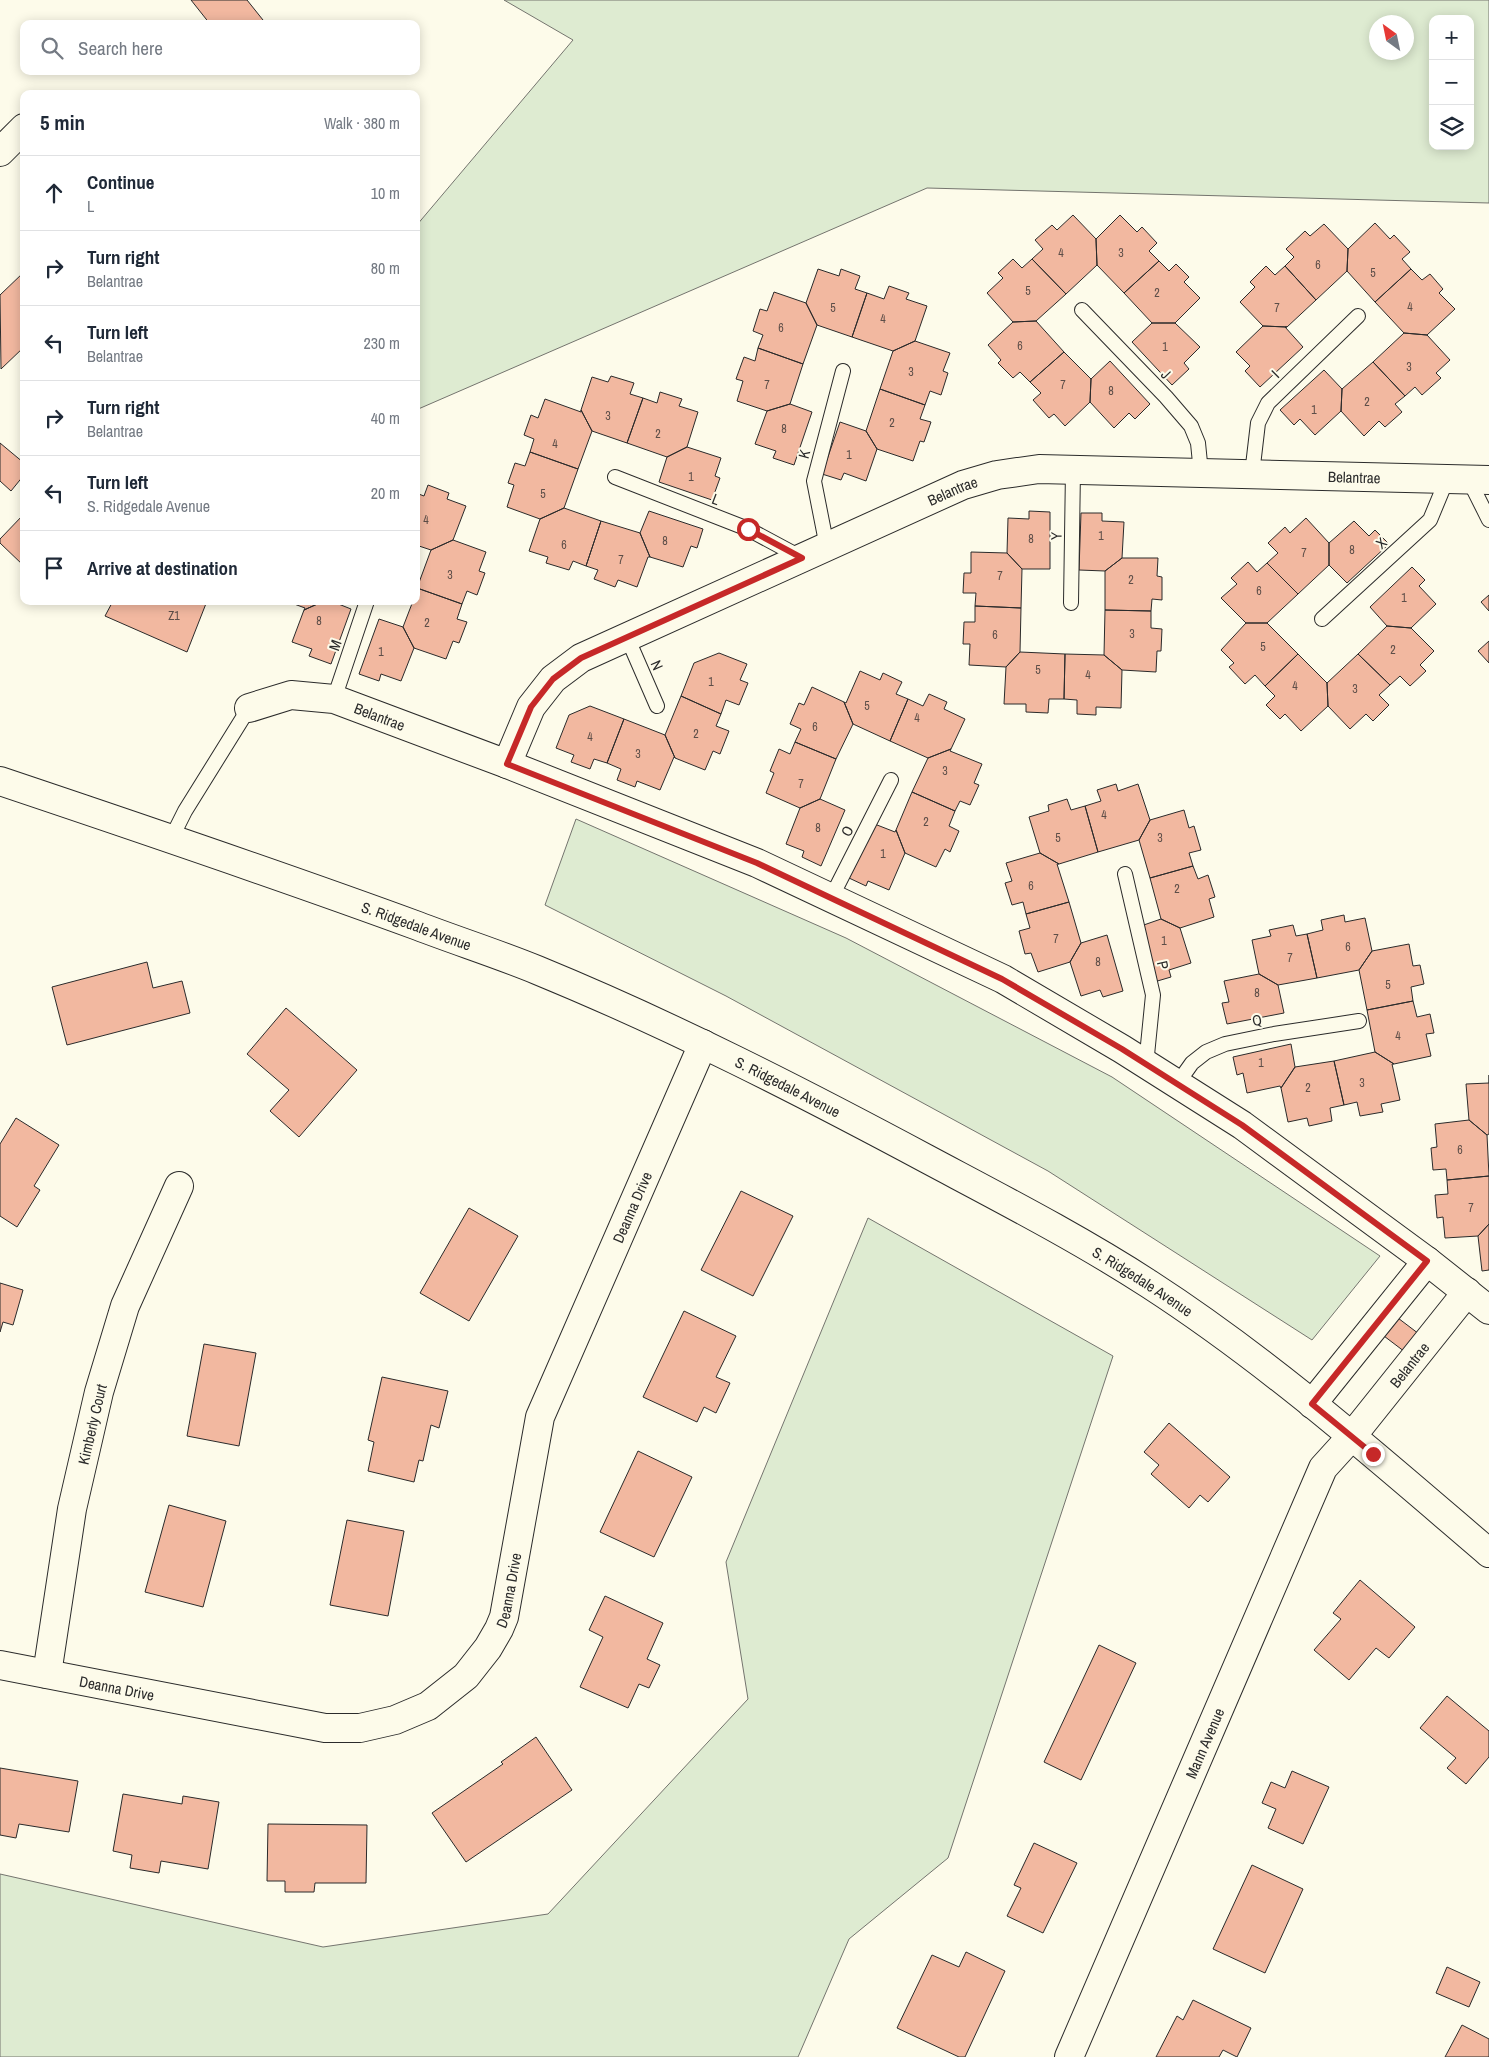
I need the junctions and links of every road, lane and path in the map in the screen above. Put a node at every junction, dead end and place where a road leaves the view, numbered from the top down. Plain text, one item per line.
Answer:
1 (20, 132) edge
2 (0, 152) edge
3 (1082, 310) dead end
4 (1358, 316) dead end
5 (844, 371) dead end
6 (1073, 470) junction
7 (1201, 473) junction
8 (1252, 474) junction
9 (615, 477) dead end
10 (1468, 480) edge
11 (1489, 520) edge
12 (827, 547) junction
13 (802, 558) junction
14 (1071, 602) dead end
15 (366, 605) edge
16 (1322, 619) dead end
17 (627, 637) junction
18 (334, 699) junction
19 (657, 706) dead end
20 (249, 708) joint
21 (507, 764) junction
22 (892, 780) dead end
23 (0, 781) edge
24 (171, 839) junction
25 (1125, 874) dead end
26 (831, 898) junction
27 (1359, 1021) dead end
28 (704, 1044) junction
29 (1146, 1065) junction
30 (1177, 1084) junction
31 (178, 1186) dead end
32 (1427, 1261) junction
33 (1467, 1292) junction
34 (1489, 1310) edge
35 (1312, 1404) junction
36 (1352, 1436) junction
37 (1489, 1552) edge
38 (0, 1665) edge
39 (47, 1674) junction
40 (1070, 2057) edge

1 - 2 street
3 - 7 lane, J
4 - 8 lane, I
5 - 12 lane, K
6 - 7 street, Belantrae
6 - 12 street, Belantrae
6 - 14 lane, Y
7 - 8 street, Belantrae
8 - 10 street, Belantrae
9 - 13 lane, L
10 - 11 lane
10 - 16 lane, X
12 - 13 street, Belantrae
13 - 17 street, Belantrae
15 - 18 lane, M
17 - 19 lane, N
17 - 21 street, Belantrae
18 - 20 street, Belantrae
18 - 21 street, Belantrae
20 - 24 lane
21 - 26 street, Belantrae
22 - 26 lane, O
23 - 24 street, S. Ridgedale Avenue
24 - 28 street, S. Ridgedale Avenue
25 - 29 lane, P
26 - 29 street, Belantrae
27 - 30 lane, Q
28 - 35 street, S. Ridgedale Avenue
28 - 39 street, Deanna Drive
29 - 30 street, Belantrae
30 - 32 street, Belantrae
31 - 39 street, Kimberly Court
32 - 33 street, Belantrae
32 - 35 street
33 - 34 street, Belantrae
33 - 36 street, Belantrae
35 - 36 street, S. Ridgedale Avenue
36 - 37 street, S. Ridgedale Avenue
36 - 40 street, Mann Avenue
38 - 39 street, Deanna Drive

